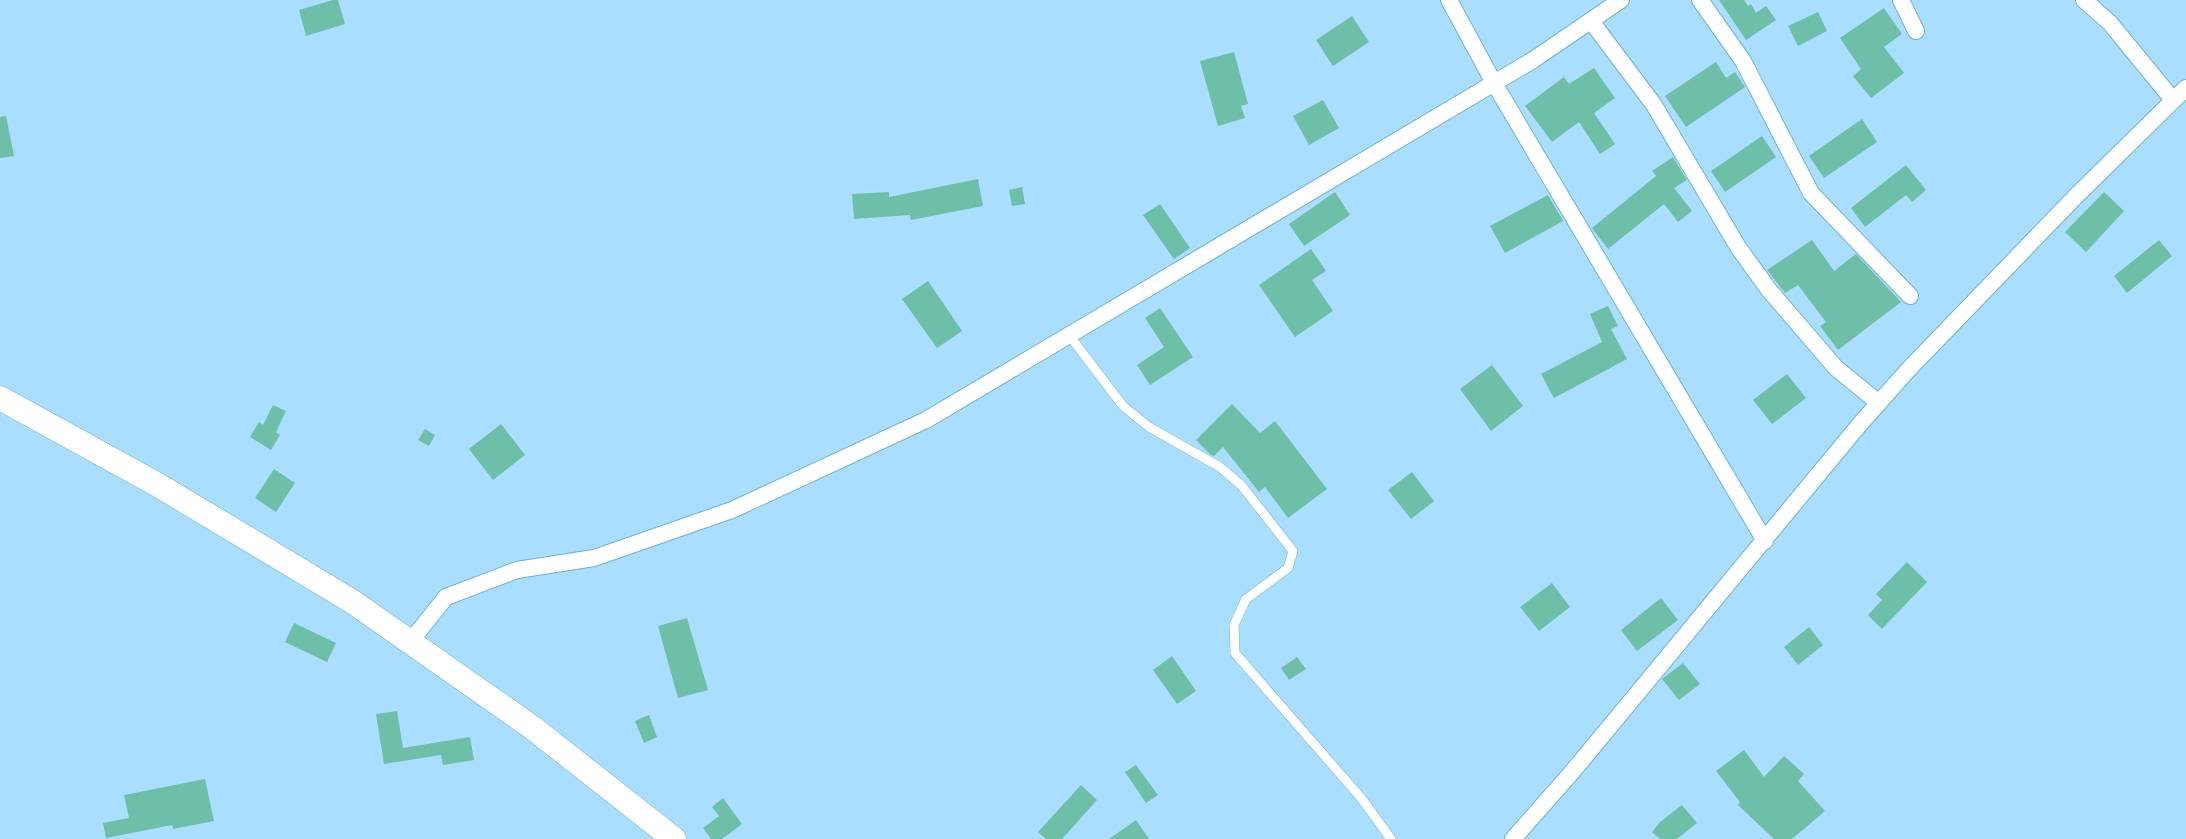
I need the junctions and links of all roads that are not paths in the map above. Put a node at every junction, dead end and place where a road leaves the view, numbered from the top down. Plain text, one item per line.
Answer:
1 (1449, 0) edge
2 (1621, 0) edge
3 (1700, 0) edge
4 (1901, 0) edge
5 (2084, 0) edge
6 (1591, 21) junction
7 (1916, 31) dead end
8 (1494, 83) junction
9 (2186, 88) edge
10 (2173, 100) junction
11 (1910, 296) dead end
12 (1069, 335) junction
13 (0, 398) edge
14 (1879, 403) junction
15 (1765, 541) junction
16 (410, 642) junction
17 (674, 839) edge
18 (1391, 839) edge
19 (1513, 839) edge

1 - 8 street
2 - 6 street
3 - 11 street
4 - 7 street
5 - 10 street
6 - 8 street
6 - 14 street
8 - 12 street
8 - 15 street
9 - 10 street
10 - 14 street
12 - 16 street
12 - 18 lane
13 - 16 main road
14 - 15 street
15 - 19 street
16 - 17 main road

